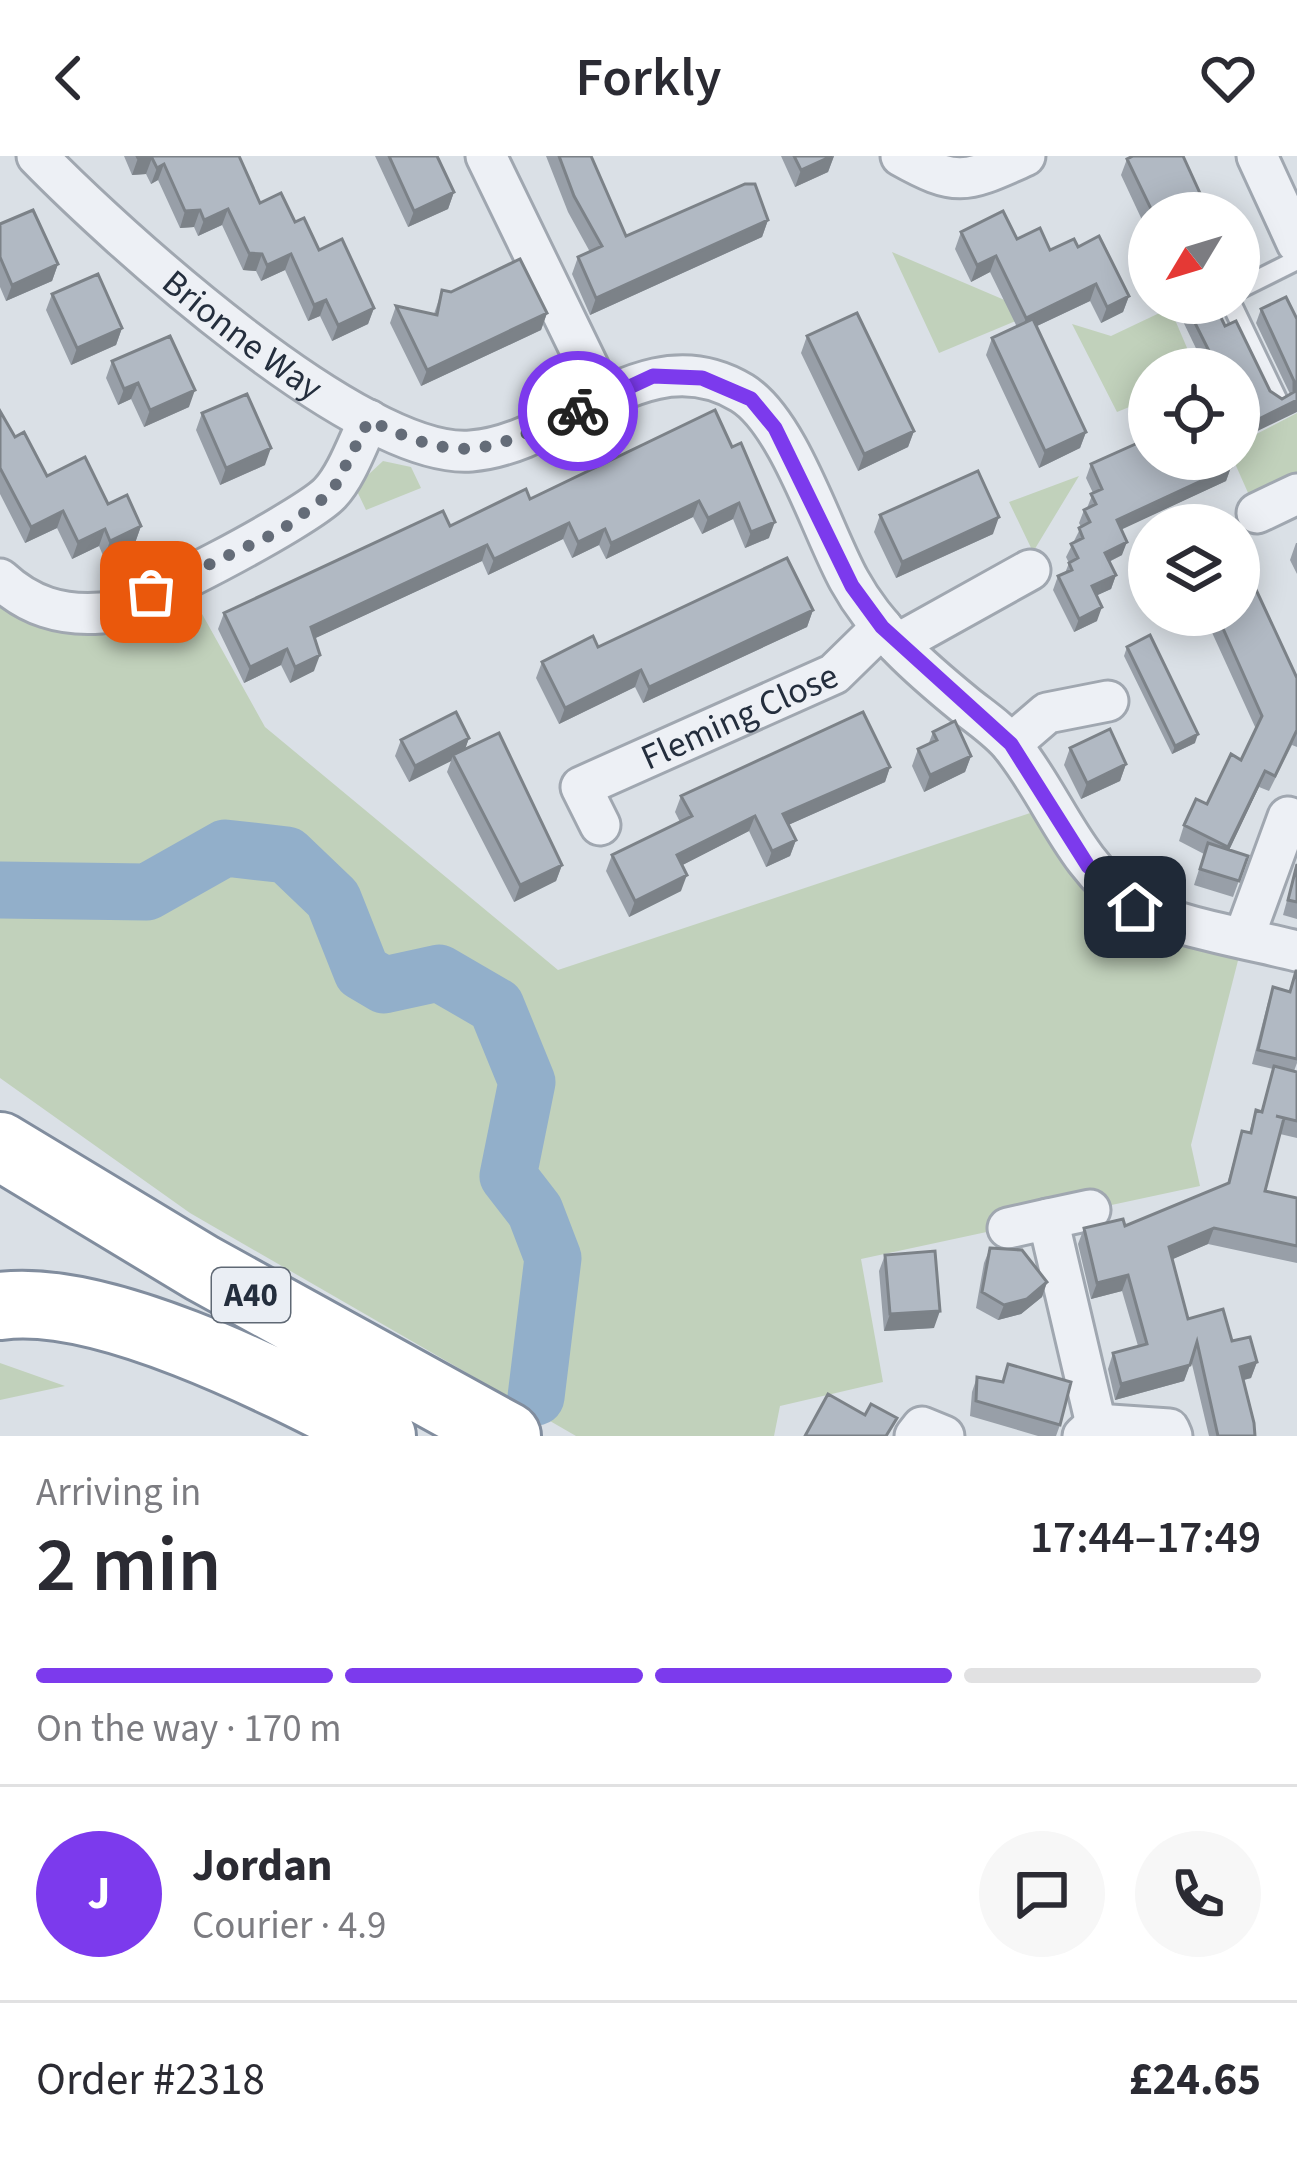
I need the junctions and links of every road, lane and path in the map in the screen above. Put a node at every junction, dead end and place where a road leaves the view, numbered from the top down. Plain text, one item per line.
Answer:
1 (37, 156) edge
2 (486, 156) edge
3 (901, 156) edge
4 (1025, 156) edge
5 (1257, 156) edge
6 (1297, 243) edge
7 (1297, 260) edge
8 (1260, 278) edge
9 (1241, 324) edge
10 (604, 399) junction
11 (1277, 399) edge
12 (369, 420) junction
13 (1297, 494) edge
14 (1260, 512) edge
15 (1030, 570) dead end
16 (0, 579) edge
17 (889, 636) junction
18 (1108, 701) dead end
19 (1011, 744) junction
20 (1297, 820) edge
21 (599, 825) dead end
22 (1244, 937) junction
23 (1297, 951) edge
24 (0, 1146) edge
25 (1090, 1210) dead end
26 (1048, 1219) junction
27 (1008, 1228) dead end
28 (0, 1306) edge
29 (1089, 1430) edge
30 (382, 1436) edge
31 (507, 1436) edge
32 (915, 1436) edge
33 (944, 1436) edge
34 (1172, 1436) edge

1 - 12 street, Brionne Way
2 - 10 street
3 - 4 street
5 - 6 street
7 - 8 lane
9 - 11 lane
10 - 12 street, Brionne Way
10 - 17 street, Brionne Way
12 - 16 street
13 - 14 street
15 - 17 street
17 - 19 street, Brionne Way
17 - 21 street, Fleming Close
18 - 19 street
19 - 22 street, Brionne Way
20 - 22 street
22 - 23 street, Brionne Way
24 - 31 highway, A40
25 - 26 street
26 - 27 street
26 - 29 street
28 - 30 highway, A40
29 - 34 street
32 - 33 street

